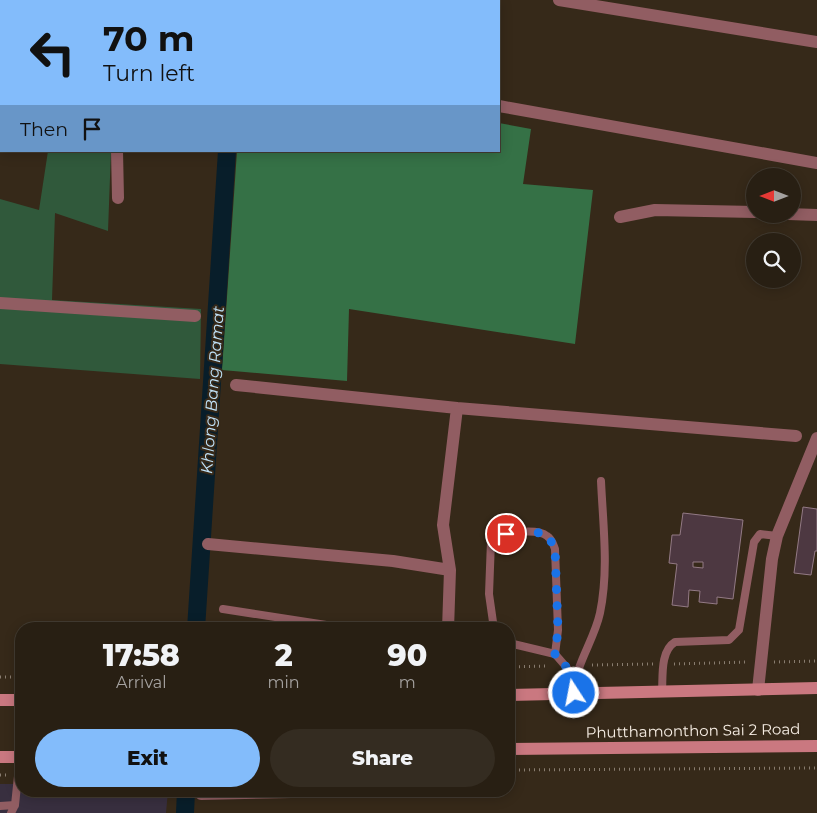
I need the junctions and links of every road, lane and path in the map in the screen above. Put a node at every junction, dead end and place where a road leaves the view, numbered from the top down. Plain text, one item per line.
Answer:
1 (559, 0) edge
2 (817, 42) edge
3 (500, 106) edge
4 (118, 152) edge
5 (817, 163) edge
6 (118, 198) dead end
7 (746, 212) edge
8 (801, 214) edge
9 (817, 215) edge
10 (620, 217) dead end
11 (0, 303) edge
12 (195, 316) dead end
13 (236, 385) dead end
14 (457, 408) junction
15 (796, 436) dead end
16 (817, 441) edge
17 (601, 481) dead end
18 (777, 536) junction
19 (208, 544) dead end
20 (450, 570) junction
21 (223, 609) dead end
22 (307, 622) edge
23 (448, 622) edge
24 (493, 622) edge
25 (515, 644) edge
26 (555, 654) junction
27 (0, 677) edge
28 (15, 677) edge
29 (575, 677) junction
30 (817, 688) edge
31 (758, 690) junction
32 (662, 692) junction
33 (574, 693) junction
34 (515, 694) edge
35 (0, 700) edge
36 (15, 700) edge
37 (817, 746) edge
38 (515, 749) edge
39 (0, 757) edge
40 (15, 757) edge
41 (817, 768) edge
42 (515, 770) edge
43 (16, 797) edge
44 (15, 805) junction
45 (0, 806) edge
46 (11, 813) edge

1 - 2 street
3 - 5 street
4 - 6 street
7 - 10 street
8 - 9 street
11 - 12 street
13 - 14 street
14 - 15 street
14 - 20 street
16 - 18 street
17 - 29 lane
18 - 31 street
18 - 32 lane
19 - 20 street
20 - 23 street
21 - 22 lane
24 - 26 lane
25 - 26 lane
26 - 29 lane
27 - 28 path
29 - 33 lane
30 - 31 main road
31 - 32 main road
32 - 33 main road
33 - 34 main road
35 - 36 main road
37 - 38 main road, Phutthamonthon Sai 2 Road
39 - 40 main road
41 - 42 path
43 - 44 lane
44 - 45 lane
44 - 46 lane

